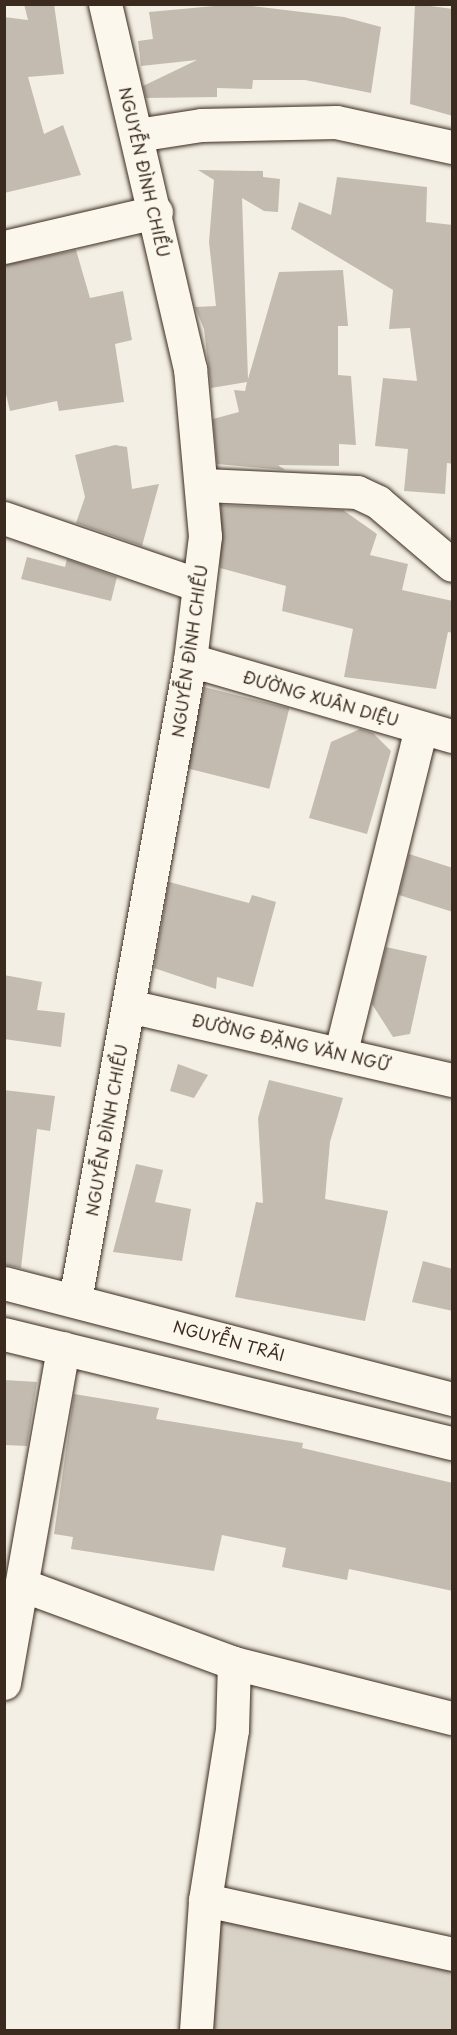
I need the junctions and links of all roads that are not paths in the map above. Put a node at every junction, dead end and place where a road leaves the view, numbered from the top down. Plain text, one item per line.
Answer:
1 (105, 4) edge
2 (137, 135) junction
3 (453, 147) edge
4 (156, 212) junction
5 (4, 247) edge
6 (204, 485) junction
7 (4, 518) edge
8 (453, 565) edge
9 (199, 585) junction
10 (190, 660) junction
11 (421, 728) junction
12 (453, 736) edge
13 (129, 1006) junction
14 (341, 1051) junction
15 (453, 1080) edge
16 (4, 1284) edge
17 (75, 1300) junction
18 (4, 1334) edge
19 (63, 1348) junction
20 (453, 1399) edge
21 (453, 1443) edge
22 (22, 1586) junction
23 (234, 1663) junction
24 (4, 1683) edge
25 (453, 1718) edge
26 (205, 1900) junction
27 (453, 1954) edge
28 (196, 2031) edge

1 - 2 street, NGUYỄN ĐÌNH CHIỂU
2 - 3 street
2 - 4 street, NGUYỄN ĐÌNH CHIỂU
4 - 5 street
4 - 6 street, NGUYỄN ĐÌNH CHIỂU
6 - 8 street
6 - 9 street, NGUYỄN ĐÌNH CHIỂU
7 - 9 street
9 - 10 street, NGUYỄN ĐÌNH CHIỂU
10 - 11 street, ĐƯỜNG XUÂN DIỆU
10 - 13 street, NGUYỄN ĐÌNH CHIỂU
11 - 12 street, ĐƯỜNG XUÂN DIỆU
11 - 14 street
13 - 14 street, ĐƯỜNG ĐẶNG VĂN NGỮ
13 - 17 street, NGUYỄN ĐÌNH CHIỂU
14 - 15 street, ĐƯỜNG ĐẶNG VĂN NGỮ
16 - 17 street, NGUYỄN TRÃI
17 - 19 street, NGUYỄN ĐÌNH CHIỂU
17 - 20 street, NGUYỄN TRÃI
18 - 19 street
19 - 21 street
19 - 22 street, NGUYỄN ĐÌNH CHIỂU
22 - 23 street
22 - 24 street, NGUYỄN ĐÌNH CHIỂU
23 - 25 street
23 - 26 street
26 - 27 street
26 - 28 street

